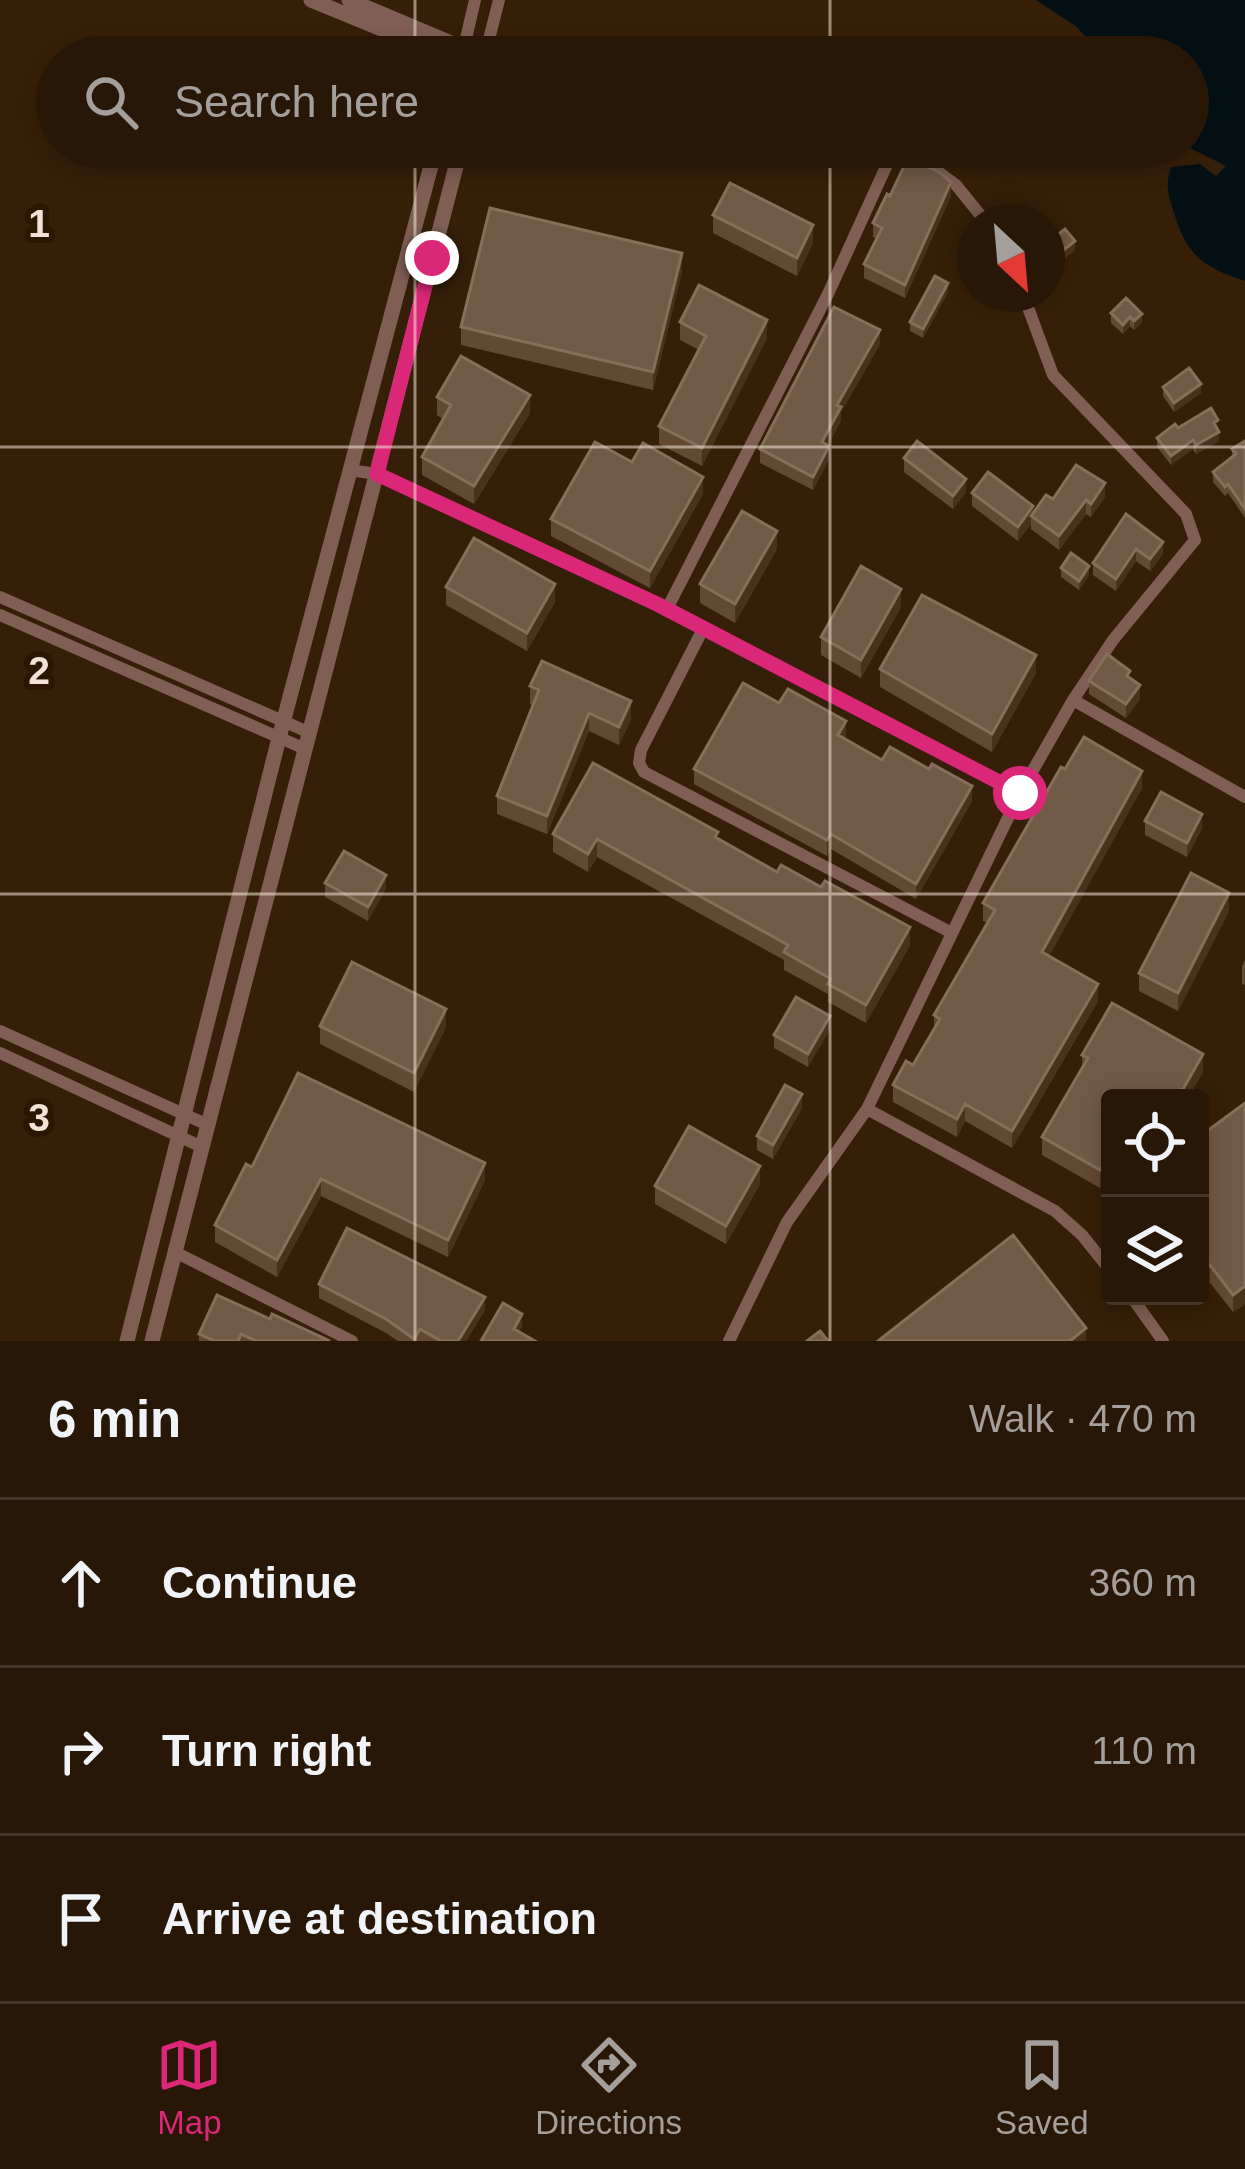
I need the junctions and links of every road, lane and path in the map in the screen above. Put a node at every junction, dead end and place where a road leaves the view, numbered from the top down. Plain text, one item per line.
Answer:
1 (311, 0) edge
2 (349, 0) edge
3 (476, 0) edge
4 (499, 0) edge
5 (409, 36) edge
6 (422, 36) edge
7 (464, 36) edge
8 (489, 36) edge
9 (430, 168) edge
10 (456, 168) edge
11 (886, 168) edge
12 (933, 168) edge
13 (971, 204) edge
14 (407, 253) junction
15 (432, 258) junction
16 (1030, 312) edge
17 (349, 470) junction
18 (377, 474) junction
19 (0, 597) edge
20 (667, 609) junction
21 (0, 615) edge
22 (704, 629) junction
23 (1072, 700) junction
24 (282, 730) junction
25 (305, 740) junction
26 (1020, 793) junction
27 (1245, 797) edge
28 (952, 933) junction
29 (0, 1031) edge
30 (0, 1053) edge
31 (867, 1109) junction
32 (184, 1114) junction
33 (208, 1125) junction
34 (177, 1136) junction
35 (202, 1147) junction
36 (175, 1252) junction
37 (1101, 1259) edge
38 (1137, 1305) edge
39 (127, 1341) edge
40 (152, 1341) edge
41 (352, 1341) edge
42 (729, 1341) edge
43 (1163, 1341) edge

1 - 5 street
2 - 6 street
3 - 7 street
4 - 8 street
9 - 14 street
10 - 15 street
11 - 20 street
12 - 13 street
14 - 15 street
14 - 17 street
15 - 18 street
16 - 23 street
17 - 18 street
17 - 24 street
18 - 20 street
18 - 25 street
19 - 24 street
20 - 22 street
21 - 24 street
22 - 26 street
22 - 28 street
23 - 26 street
23 - 27 street
24 - 25 street
24 - 32 street
25 - 33 street
26 - 28 street
28 - 31 street
29 - 32 street
30 - 34 street
31 - 37 street
31 - 42 street
32 - 33 street
32 - 34 street
33 - 35 street
34 - 35 street
34 - 39 street
35 - 36 street
36 - 40 street
36 - 41 street
38 - 43 street

